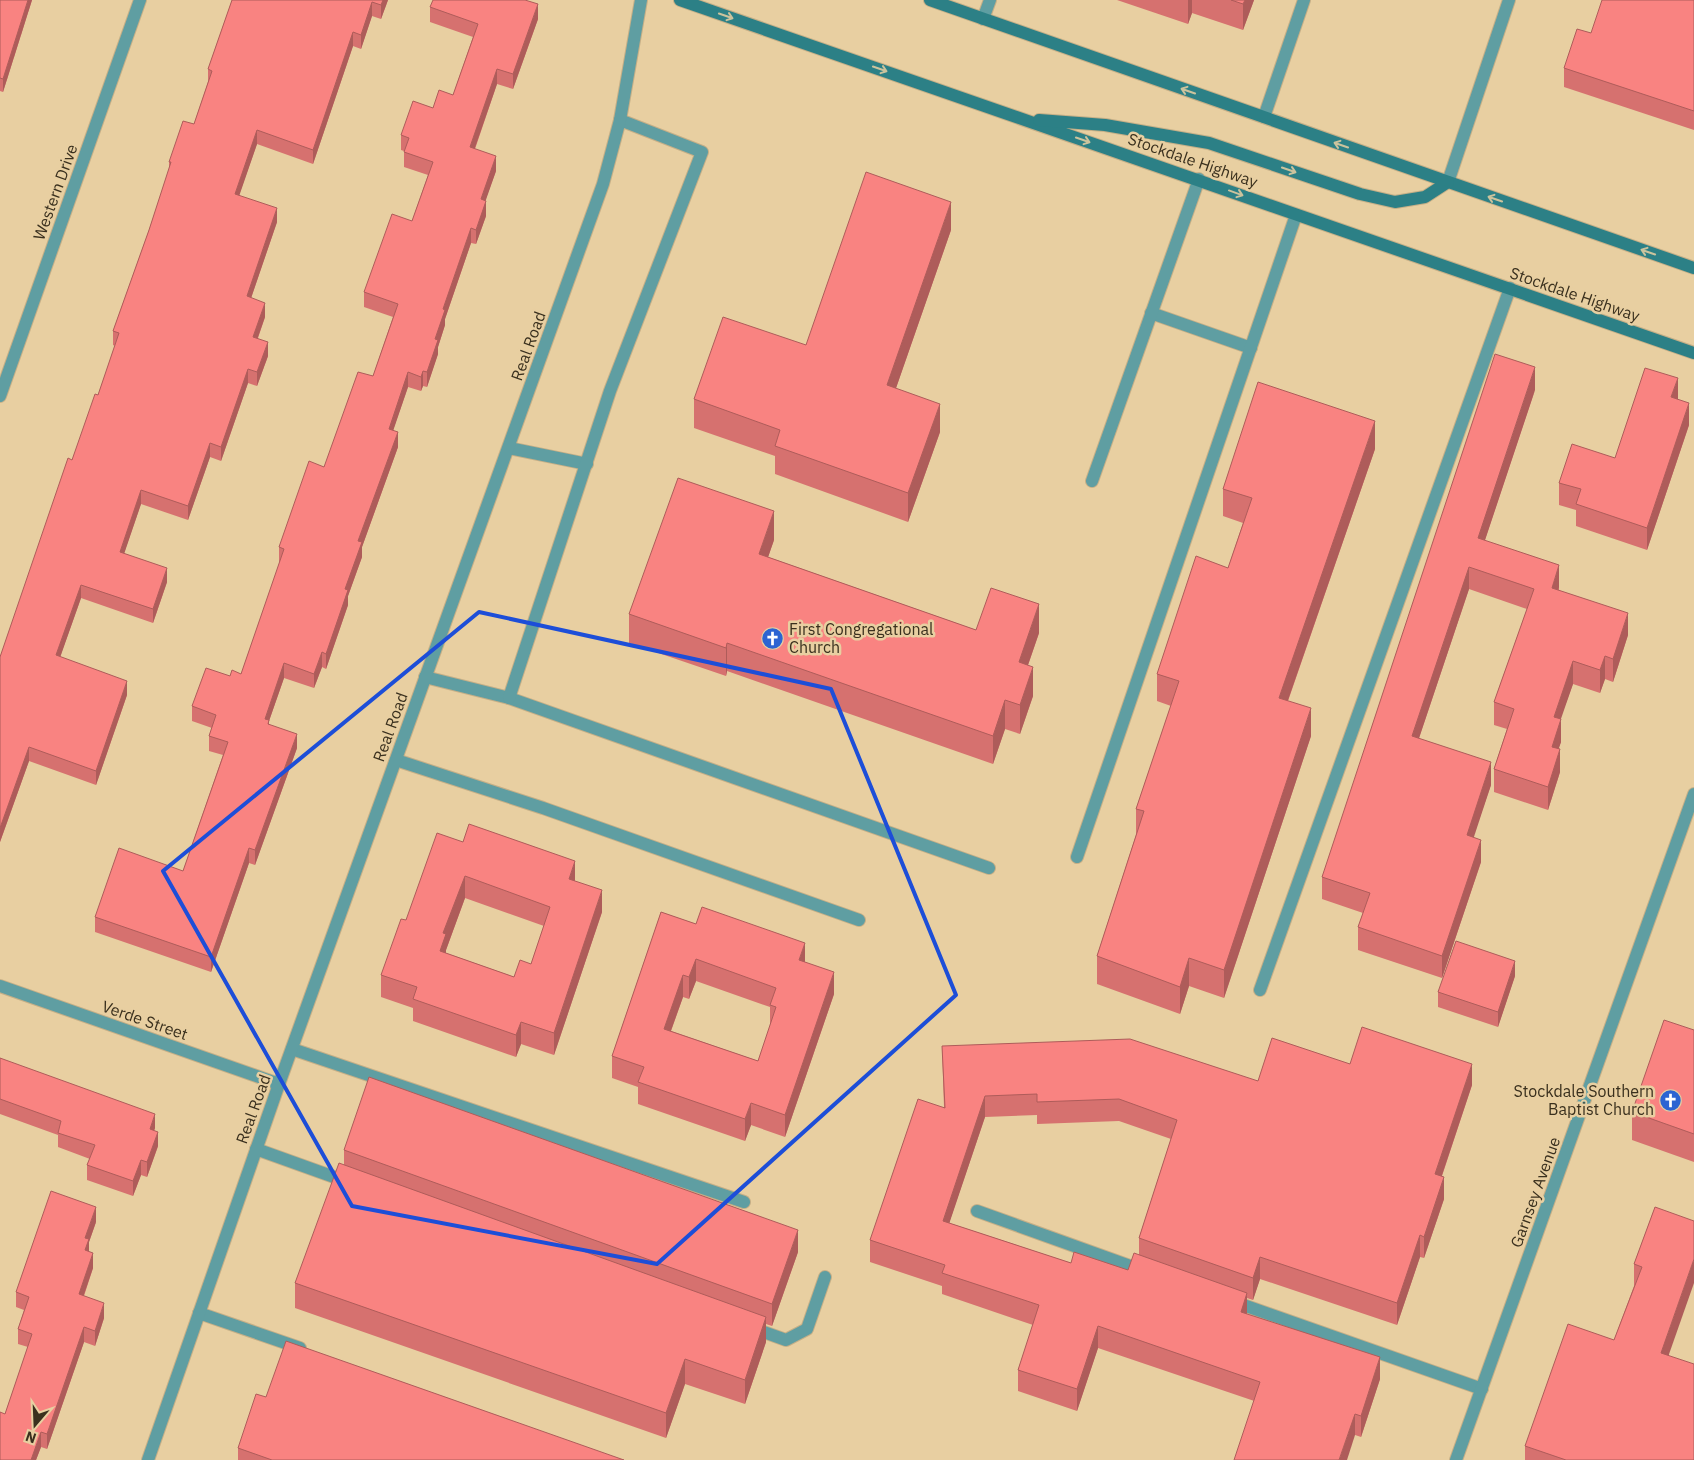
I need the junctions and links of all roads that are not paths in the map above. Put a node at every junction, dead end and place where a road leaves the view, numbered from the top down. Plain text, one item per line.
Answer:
1 (140, 0) edge
2 (641, 0) edge
3 (680, 0) edge
4 (930, 0) edge
5 (990, 0) edge
6 (1304, 0) edge
7 (1510, 0) edge
8 (983, 19) junction
9 (1264, 117) junction
10 (1019, 118) junction
11 (620, 120) junction
12 (1198, 179) junction
13 (1448, 182) junction
14 (1296, 215) junction
15 (1694, 268) edge
16 (1510, 288) junction
17 (1151, 313) junction
18 (1251, 348) junction
19 (1694, 353) edge
20 (0, 396) edge
21 (508, 448) junction
22 (587, 464) junction
23 (1092, 481) dead end
24 (425, 677) junction
25 (509, 698) junction
26 (396, 760) junction
27 (1694, 794) edge
28 (1689, 822) edge
29 (1077, 857) dead end
30 (989, 868) dead end
31 (859, 920) dead end
32 (0, 986) edge
33 (1260, 990) dead end
34 (292, 1049) junction
35 (279, 1084) junction
36 (256, 1149) junction
37 (360, 1186) edge
38 (744, 1202) dead end
39 (977, 1211) dead end
40 (1154, 1274) edge
41 (825, 1277) dead end
42 (1220, 1297) edge
43 (199, 1313) junction
44 (740, 1323) edge
45 (312, 1352) edge
46 (1482, 1389) junction
47 (148, 1460) edge
48 (1456, 1460) edge

1 - 20 street, Western Drive
2 - 11 street, Real Road
3 -> 10 main road, Stockdale Highway
4 - 8 main road
5 - 8 street
6 - 9 street
7 - 13 street
9 -> 8 main road
13 -> 9 main road
10 -> 12 main road, Stockdale Highway
10 -> 13 main road
11 - 21 street, Real Road
11 - 22 street
12 -> 14 main road, Stockdale Highway
12 - 17 street
15 -> 13 main road
14 - 16 main road, Stockdale Highway
14 - 18 street
16 - 19 main road, Stockdale Highway
16 - 33 street
17 - 18 street
17 - 23 street
18 - 29 street
21 - 22 street
21 - 24 street, Real Road
22 - 25 street
24 - 25 street
24 - 26 street, Real Road
25 - 30 street
26 - 31 street
26 - 34 street, Real Road
27 - 28 street, Garnsey Avenue
28 - 46 street, Garnsey Avenue
32 - 35 street, Verde Street
34 - 35 street, Real Road
34 - 38 street
35 - 36 street, Real Road
36 - 37 street
36 - 43 street, Real Road
39 - 40 street
41 - 44 street
42 - 46 street
43 - 45 street
43 - 47 street, Real Road
46 - 48 street, Garnsey Avenue

